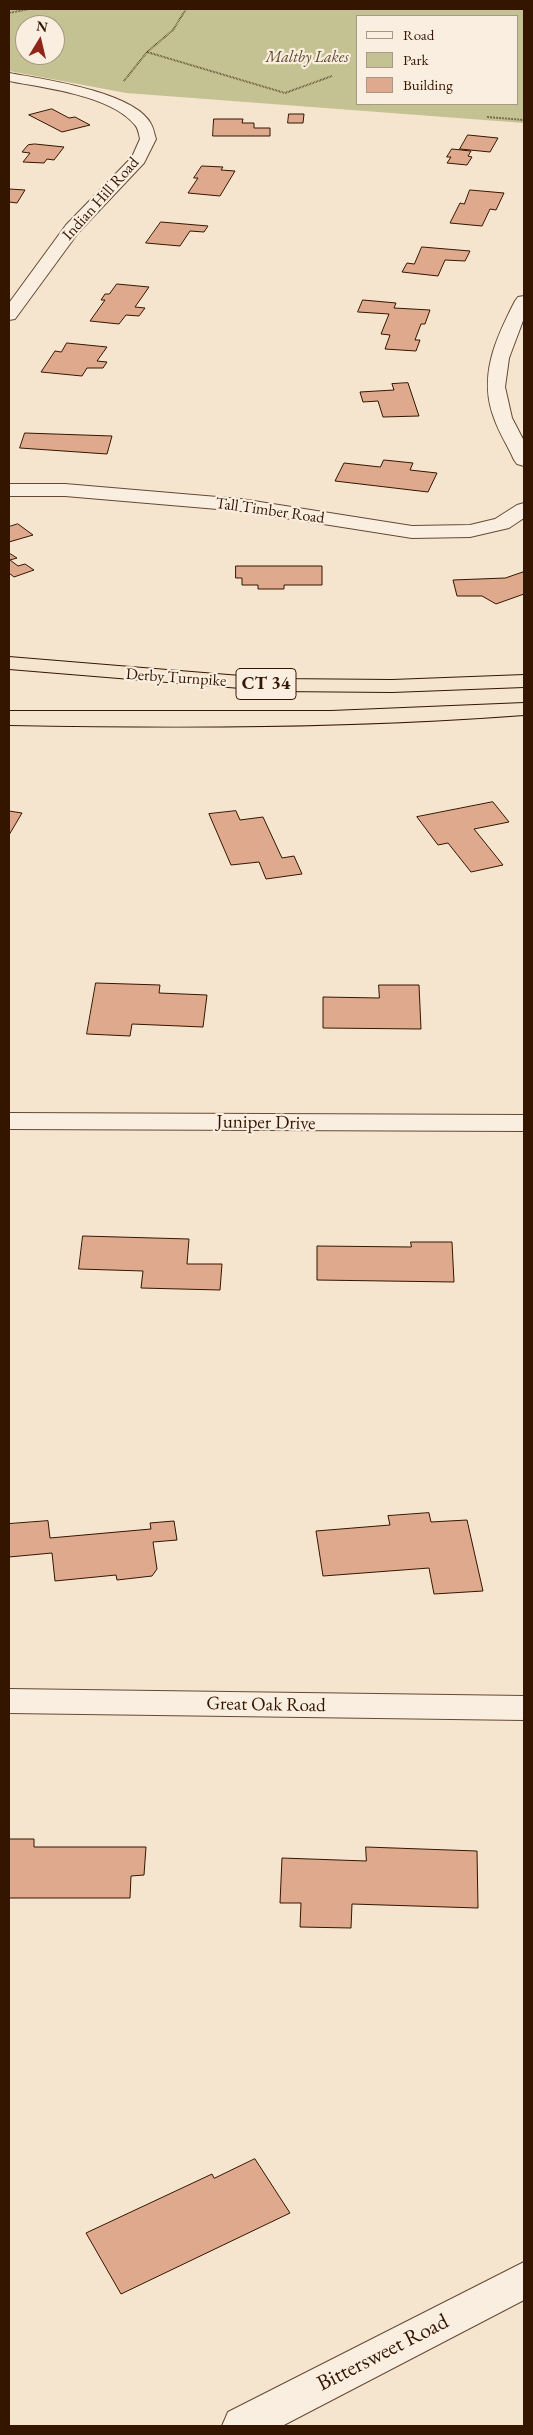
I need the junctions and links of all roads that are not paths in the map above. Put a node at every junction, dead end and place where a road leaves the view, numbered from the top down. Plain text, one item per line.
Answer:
1 (9, 77) edge
2 (524, 301) edge
3 (9, 315) edge
4 (524, 460) edge
5 (9, 490) edge
6 (524, 509) edge
7 (9, 663) edge
8 (524, 681) edge
9 (524, 709) edge
10 (9, 718) edge
11 (9, 1121) edge
12 (524, 1123) edge
13 (9, 1701) edge
14 (524, 1708) edge
15 (524, 2280) edge
16 (242, 2426) edge

1 - 3 street, Indian Hill Road
2 - 4 street
5 - 6 street, Tall Timber Road
7 - 8 highway, Derby Turnpike / CT 34
9 - 10 highway, CT 34
11 - 12 street, Juniper Drive
13 - 14 street, Great Oak Road
15 - 16 street, Bittersweet Road

